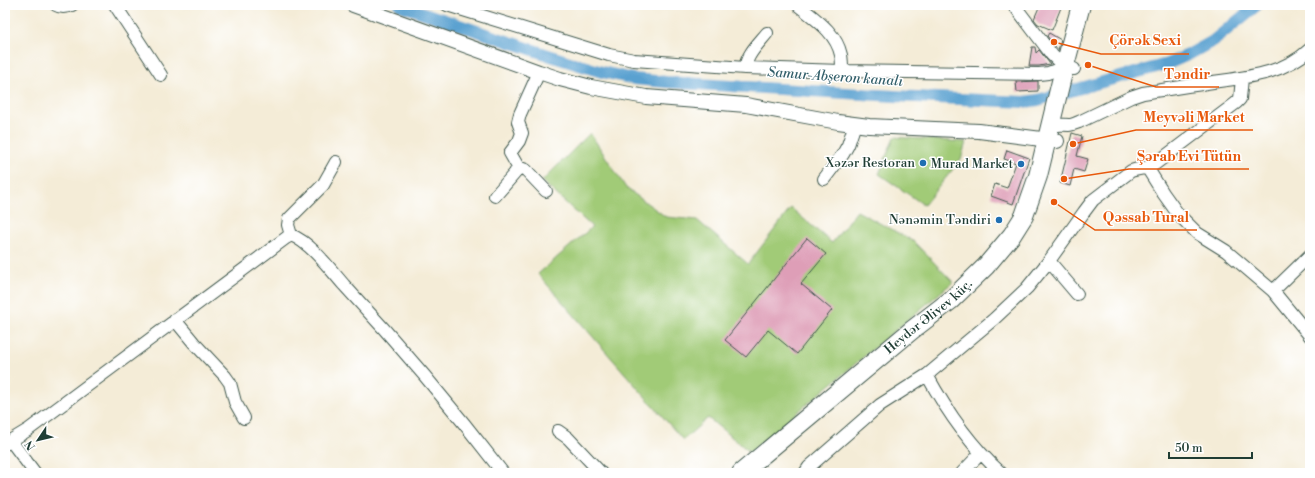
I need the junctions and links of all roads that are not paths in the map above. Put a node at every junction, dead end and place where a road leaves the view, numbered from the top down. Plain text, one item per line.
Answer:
1 (56, 5) edge
2 (72, 5) edge
3 (114, 5) edge
4 (354, 5) edge
5 (447, 5) edge
6 (798, 5) edge
7 (1014, 5) edge
8 (1081, 5) edge
9 (1091, 5) edge
10 (767, 33) dead end
11 (1310, 49) edge
12 (745, 68) junction
13 (842, 71) junction
14 (1068, 71) junction
15 (539, 72) junction
16 (161, 76) dead end
17 (1242, 78) junction
18 (855, 124) junction
19 (1055, 128) junction
20 (336, 162) dead end
21 (518, 167) junction
22 (1148, 169) junction
23 (824, 179) dead end
24 (546, 191) dead end
25 (495, 196) dead end
26 (291, 235) junction
27 (1310, 255) edge
28 (1049, 261) junction
29 (1273, 291) junction
30 (1078, 294) dead end
31 (175, 320) junction
32 (1306, 322) edge
33 (1310, 336) edge
34 (927, 375) junction
35 (244, 418) dead end
36 (558, 431) dead end
37 (8, 443) edge
38 (980, 453) junction
39 (35, 473) edge
40 (503, 473) edge
41 (601, 473) edge
42 (741, 473) edge
43 (757, 473) edge
44 (805, 473) edge
45 (962, 473) edge
46 (1000, 473) edge

1 - 2 street
3 - 16 street
4 - 15 street
5 - 12 street
6 - 13 street
7 - 14 street
8 - 14 main road
9 - 14 main road
10 - 12 street
11 - 17 street
12 - 13 street
13 - 14 street
14 - 19 main road
15 - 18 street
15 - 21 street
17 - 19 street
17 - 22 street
18 - 19 street
18 - 23 street
19 - 42 main road, Heydər Əliyev küç.
19 - 43 main road, Heydər Əliyev küç.
20 - 26 street
21 - 24 street
21 - 25 street
22 - 28 street
22 - 29 street
26 - 31 street
26 - 40 street
27 - 29 street
28 - 30 street
28 - 34 street
29 - 32 street
31 - 35 street
31 - 37 street
32 - 33 street
34 - 38 street
34 - 44 street
36 - 41 street
37 - 39 street
38 - 45 street
38 - 46 street

